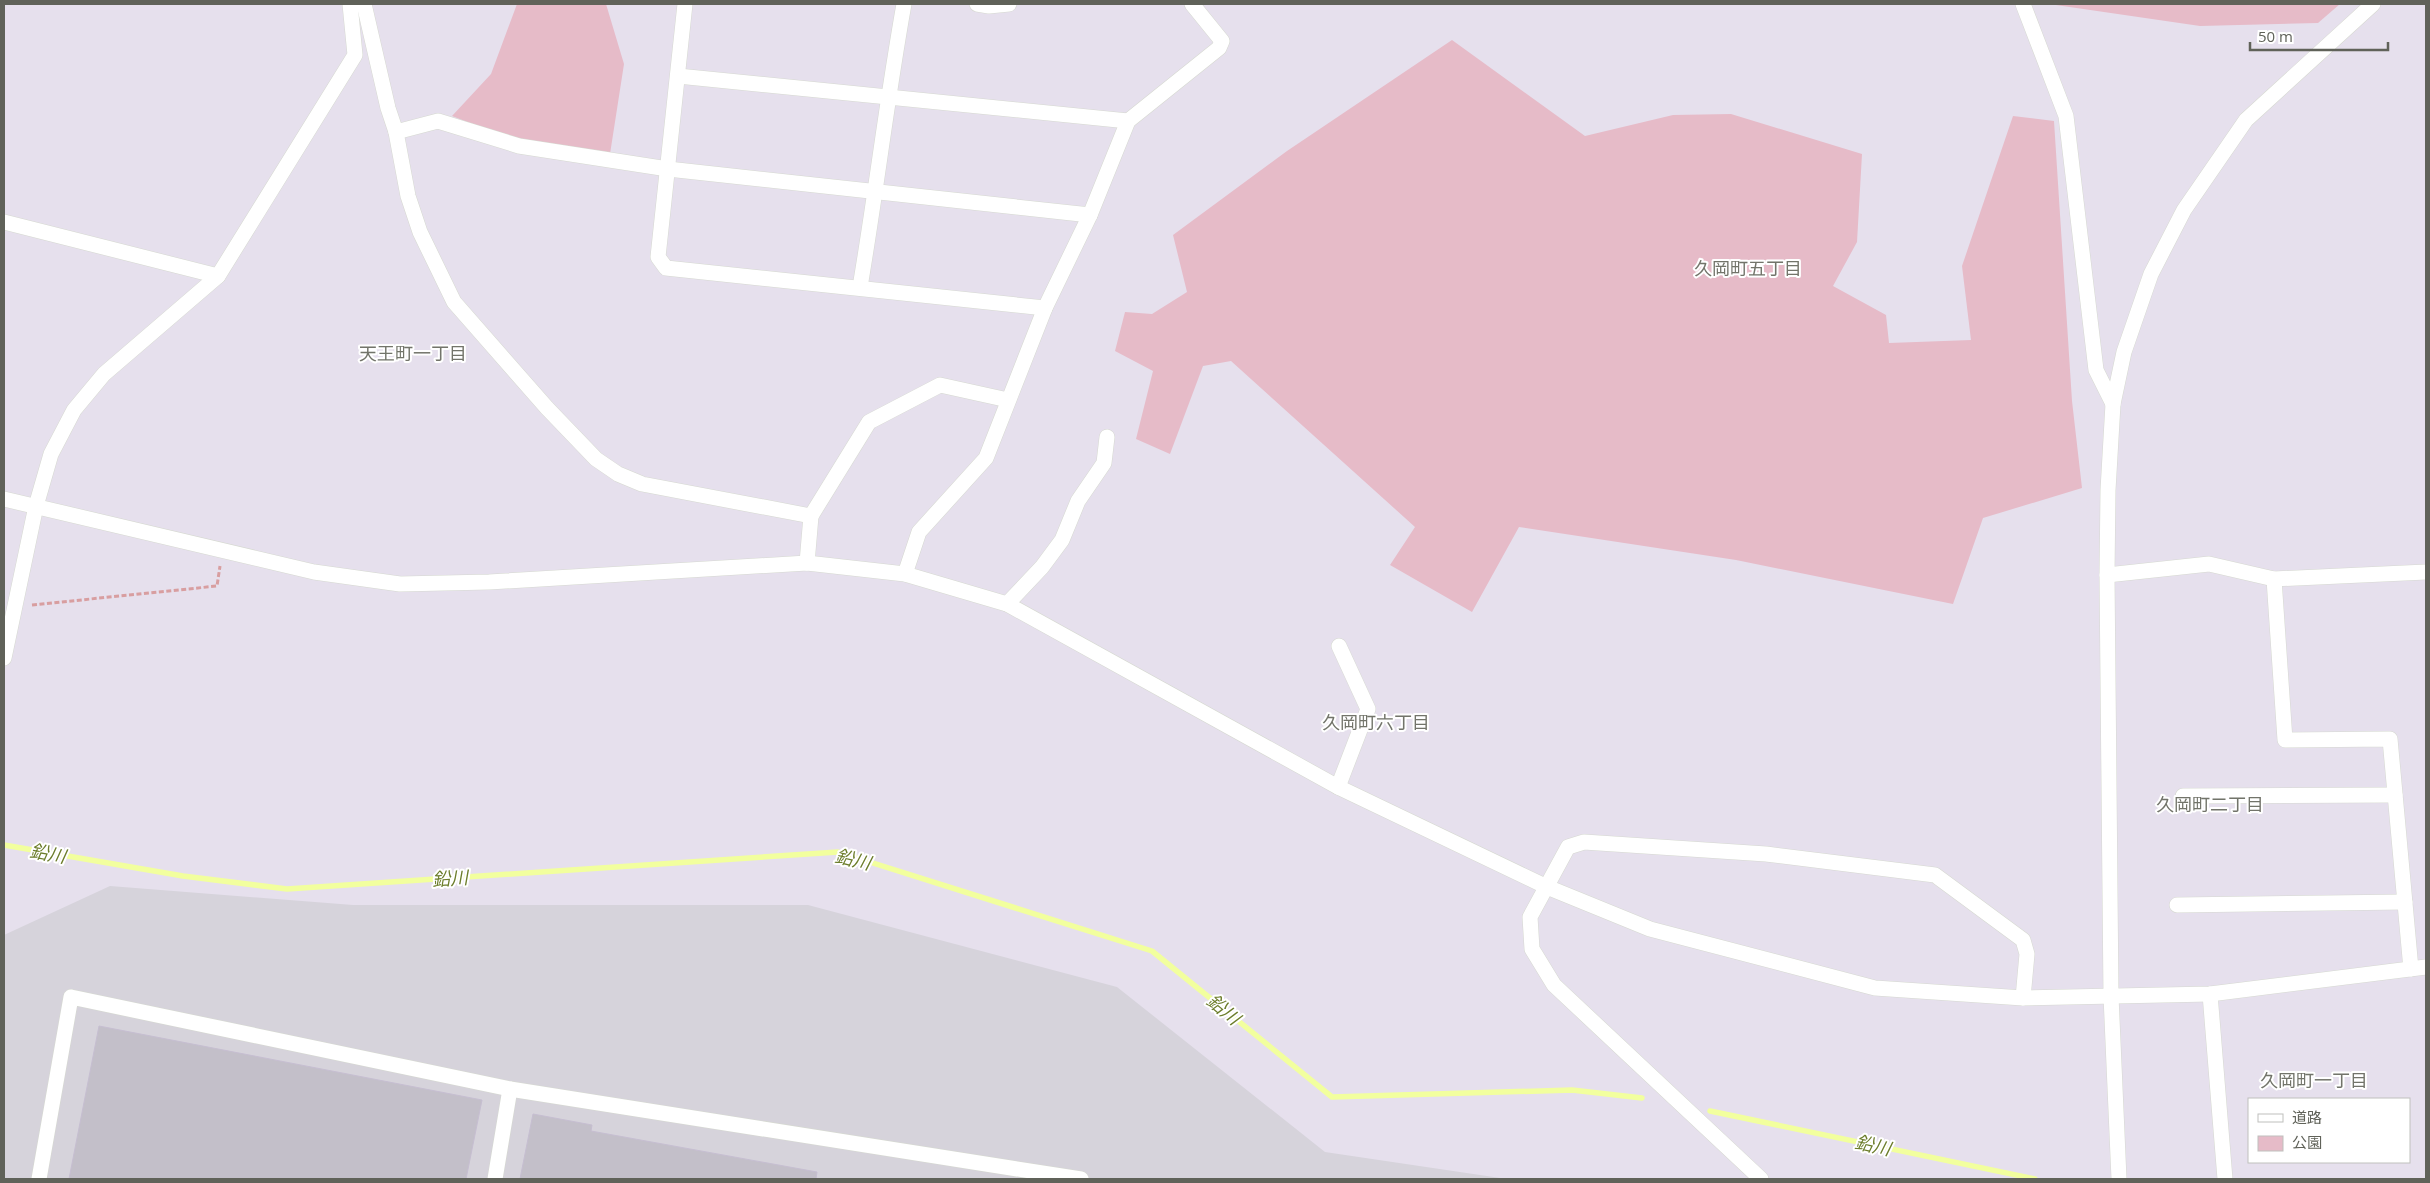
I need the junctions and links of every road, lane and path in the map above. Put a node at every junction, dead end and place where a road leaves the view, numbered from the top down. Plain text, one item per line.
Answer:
1 (350, 4) edge
2 (364, 4) edge
3 (685, 4) edge
4 (904, 4) edge
5 (977, 4) edge
6 (1009, 4) edge
7 (1192, 4) edge
8 (2023, 4) edge
9 (2373, 4) edge
10 (678, 76) junction
11 (888, 96) junction
12 (1128, 121) junction
13 (396, 132) junction
14 (668, 169) junction
15 (876, 193) junction
16 (1090, 214) junction
17 (4, 222) edge
18 (218, 276) junction
19 (860, 287) junction
20 (1045, 308) junction
21 (1008, 400) junction
22 (2113, 404) junction
23 (1108, 436) dead end
24 (4, 499) edge
25 (36, 506) junction
26 (811, 516) junction
27 (223, 550) junction
28 (807, 563) junction
29 (2426, 572) edge
30 (905, 574) junction
31 (2107, 575) junction
32 (2274, 579) junction
33 (1007, 604) junction
34 (16, 606) junction
35 (1339, 646) dead end
36 (4, 658) edge
37 (1338, 787) junction
38 (2395, 795) junction
39 (2183, 796) dead end
40 (1547, 887) junction
41 (2405, 902) junction
42 (2177, 905) dead end
43 (2419, 968) edge
44 (2210, 994) junction
45 (2111, 996) junction
46 (2023, 998) junction
47 (510, 1089) junction
48 (39, 1179) edge
49 (495, 1179) edge
50 (1082, 1179) edge
51 (1761, 1179) edge
52 (2119, 1179) edge
53 (2225, 1179) edge

1 - 18 street
2 - 13 street
3 - 10 street
4 - 11 street
5 - 6 street
7 - 12 street
8 - 22 street
9 - 22 street
10 - 11 street
10 - 14 street
11 - 12 street
11 - 15 street
12 - 16 street
13 - 14 street
13 - 26 street
14 - 15 street
14 - 19 street
15 - 16 street
15 - 19 street
16 - 20 street
17 - 18 street
18 - 25 street
19 - 20 street
20 - 21 street
21 - 26 street
21 - 30 street
22 - 31 street
23 - 33 street
24 - 25 street
25 - 27 street
25 - 34 street
26 - 28 street
27 - 28 street
27 - 34 path
28 - 30 street
29 - 32 street
30 - 33 street
31 - 32 street
31 - 45 street
32 - 38 street
33 - 37 street
34 - 36 street
35 - 37 street
37 - 40 street
38 - 39 street
38 - 41 street
40 - 46 street
40 - 46 street
40 - 51 street
41 - 42 street
41 - 43 street
43 - 44 street
44 - 45 street
44 - 53 street
45 - 46 street
45 - 52 street
47 - 48 street
47 - 49 street
47 - 50 street

